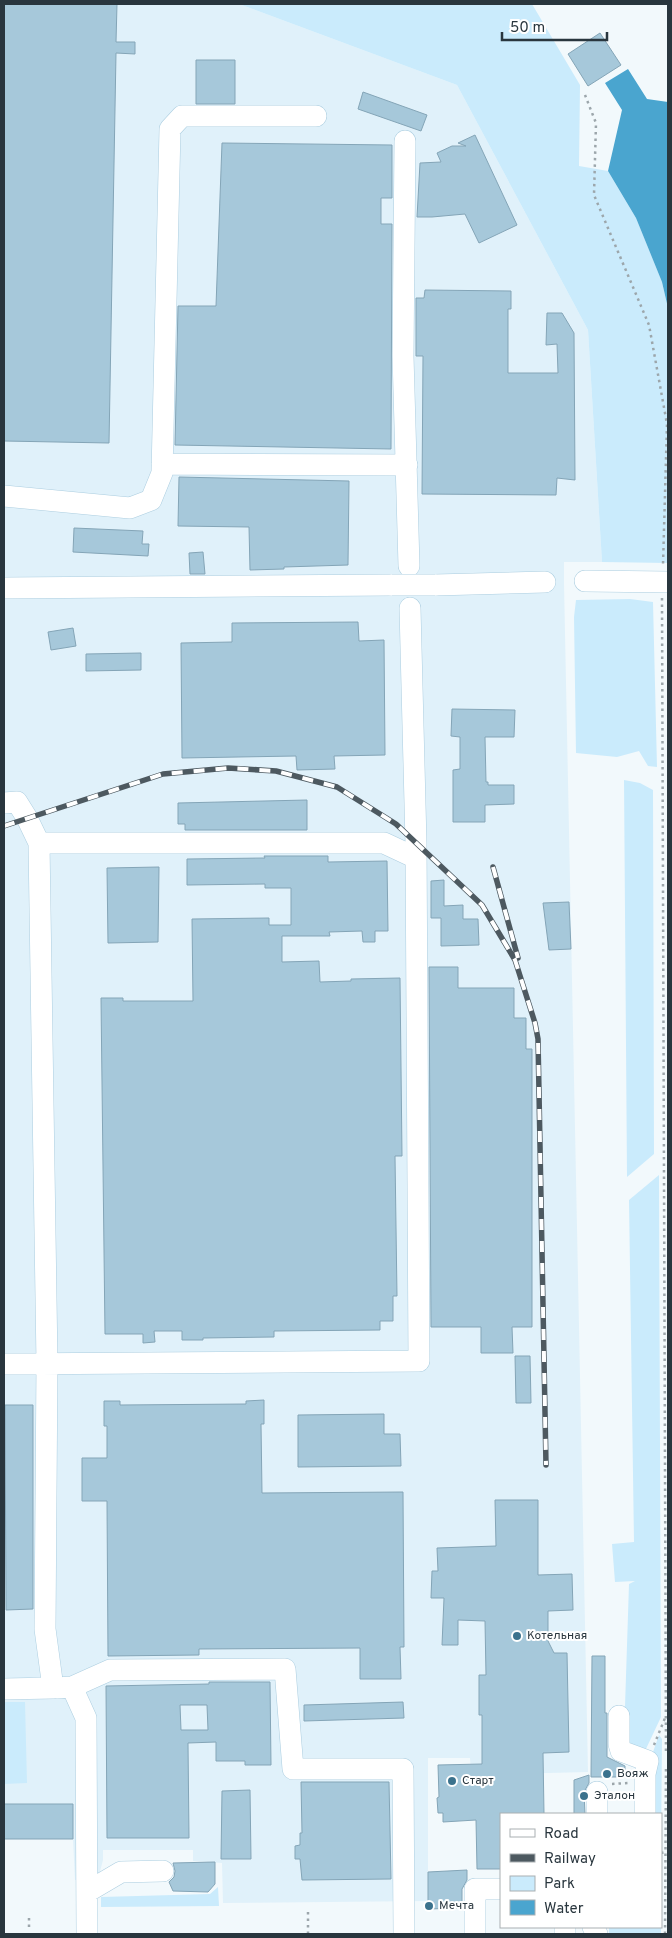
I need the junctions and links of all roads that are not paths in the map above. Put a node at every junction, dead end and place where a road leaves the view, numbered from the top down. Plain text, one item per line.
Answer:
1 (316, 116) dead end
2 (405, 141) dead end
3 (162, 464) junction
4 (407, 465) junction
5 (4, 496) edge
6 (409, 566) dead end
7 (585, 581) dead end
8 (545, 582) dead end
9 (664, 587) edge
10 (4, 588) edge
11 (410, 608) dead end
12 (4, 803) edge
13 (39, 843) junction
14 (416, 858) junction
15 (47, 1363) junction
16 (4, 1364) edge
17 (4, 1688) edge
18 (62, 1688) junction
19 (619, 1716) dead end
20 (597, 1792) dead end
21 (597, 1813) edge
22 (645, 1813) edge
23 (163, 1871) dead end
24 (500, 1889) edge
25 (87, 1892) junction
26 (87, 1934) edge
27 (404, 1934) edge
28 (475, 1934) edge

1 - 3 lane
2 - 4 lane
3 - 4 lane
3 - 5 lane
4 - 6 lane
7 - 9 lane
8 - 10 lane, bridge
11 - 14 lane
12 - 13 lane
13 - 14 lane
13 - 15 lane
14 - 15 lane
15 - 16 lane
15 - 18 lane
17 - 18 lane
18 - 25 lane
18 - 27 lane
19 - 22 lane
20 - 21 lane
23 - 25 lane
24 - 28 lane
25 - 26 lane

